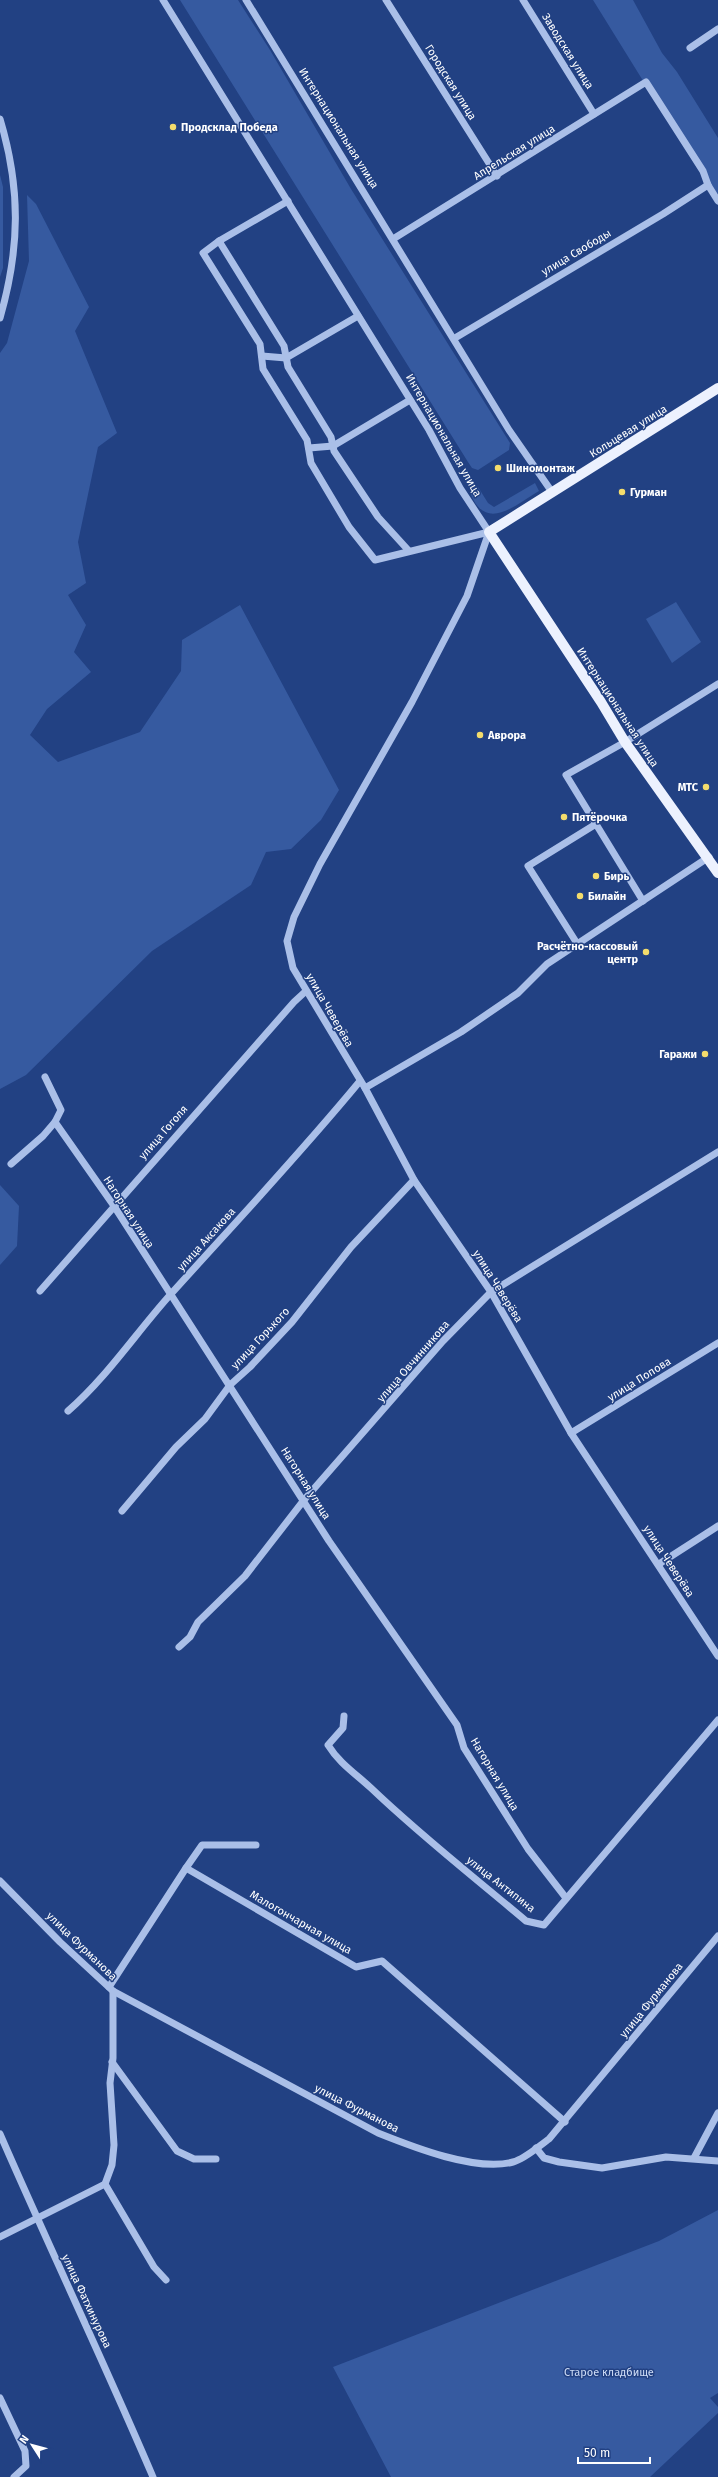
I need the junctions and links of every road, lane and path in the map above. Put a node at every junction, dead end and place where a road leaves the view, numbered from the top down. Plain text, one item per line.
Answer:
1 (163, 0) edge
2 (246, 0) edge
3 (386, 0) edge
4 (523, 0) edge
5 (718, 29) edge
6 (690, 48) dead end
7 (594, 114) junction
8 (0, 119) edge
9 (497, 176) junction
10 (708, 185) junction
11 (288, 201) junction
12 (718, 201) edge
13 (393, 239) junction
14 (219, 241) junction
15 (358, 316) junction
16 (0, 318) edge
17 (455, 338) junction
18 (262, 356) junction
19 (286, 358) junction
20 (718, 388) edge
21 (410, 400) junction
22 (333, 446) junction
23 (309, 448) junction
24 (552, 492) junction
25 (489, 532) junction
26 (409, 551) junction
27 (718, 684) edge
28 (625, 742) junction
29 (596, 824) junction
30 (709, 857) junction
31 (718, 873) edge
32 (643, 900) junction
33 (578, 945) junction
34 (306, 991) junction
35 (45, 1077) dead end
36 (360, 1081) junction
37 (365, 1088) junction
38 (55, 1122) junction
39 (718, 1152) edge
40 (11, 1164) dead end
41 (414, 1180) junction
42 (114, 1206) junction
43 (40, 1291) dead end
44 (491, 1292) junction
45 (170, 1295) junction
46 (718, 1343) edge
47 (230, 1385) junction
48 (68, 1411) dead end
49 (571, 1433) junction
50 (304, 1500) junction
51 (122, 1511) dead end
52 (718, 1526) edge
53 (659, 1564) junction
54 (179, 1647) dead end
55 (718, 1656) edge
56 (344, 1716) dead end
57 (718, 1720) edge
58 (256, 1845) dead end
59 (186, 1868) junction
60 (0, 1881) edge
61 (566, 1898) junction
62 (718, 1936) edge
63 (111, 1989) junction
64 (112, 2062) junction
65 (718, 2113) edge
66 (565, 2122) junction
67 (0, 2134) edge
68 (536, 2148) junction
69 (694, 2158) junction
70 (216, 2159) dead end
71 (718, 2161) edge
72 (105, 2184) junction
73 (37, 2220) junction
74 (0, 2237) edge
75 (166, 2280) dead end
76 (0, 2398) edge
77 (14, 2477) edge
78 (153, 2477) edge

1 - 11 street, Интернациональная улица
2 - 13 street, Интернациональная улица
3 - 9 street, Городская улица
4 - 7 street, Заводская улица
5 - 6 street
7 - 9 street, Апрельская улица
7 - 10 street, Апрельская улица
8 - 16 street
9 - 13 street, Апрельская улица
10 - 12 street
10 - 17 street, улица Свободы
11 - 14 street
11 - 15 street, Интернациональная улица
13 - 17 street, Интернациональная улица
14 - 18 street
14 - 19 street
15 - 19 street
15 - 21 street, Интернациональная улица
17 - 24 street, Интернациональная улица
18 - 19 street
18 - 23 street
19 - 22 street
20 - 24 main road, Кольцевая улица
21 - 22 street
21 - 25 street, Интернациональная улица
22 - 23 street
22 - 26 street
23 - 26 street
24 - 25 main road, Кольцевая улица
25 - 26 street
25 - 28 main road, Интернациональная улица
25 - 34 street, улица Чеверёва
27 - 28 street
28 - 29 street
28 - 30 main road, Интернациональная улица
29 - 32 street
29 - 33 street
30 - 31 main road, Интернациональная улица
30 - 32 street
32 - 33 street
33 - 37 street
34 - 36 street, улица Чеверёва
34 - 42 street, улица Гоголя
35 - 38 street
36 - 37 street, улица Чеверёва
36 - 45 street, улица Аксакова
37 - 41 street, улица Чеверёва
38 - 40 street
38 - 42 street, Нагорная улица
39 - 44 street, улица Овчинникова
41 - 44 street, улица Чеверёва
41 - 47 street, улица Горького
42 - 43 street, улица Гоголя
42 - 45 street, Нагорная улица
44 - 49 street, улица Чеверёва
44 - 50 street, улица Овчинникова
45 - 47 street, Нагорная улица
45 - 48 street, улица Аксакова
46 - 49 street, улица Попова
47 - 50 street, Нагорная улица
47 - 51 street, улица Горького
49 - 53 street, улица Чеверёва
50 - 54 street, улица Овчинникова
50 - 61 street, Нагорная улица
52 - 53 street
53 - 55 street, улица Чеверёва
56 - 61 street, улица Антипина
57 - 61 street, улица Антипина
58 - 59 street
59 - 63 street
59 - 66 street, Малогончарная улица
60 - 63 street, улица Фурманова
62 - 66 street, улица Фурманова
63 - 64 street
63 - 68 street, улица Фурманова
64 - 70 street
64 - 72 street
65 - 69 street
66 - 68 street, улица Фурманова
67 - 73 street, улица Фатхинурова
68 - 69 street
69 - 71 street
72 - 73 street
72 - 75 street
73 - 74 street
73 - 78 street, улица Фатхинурова
76 - 77 street

